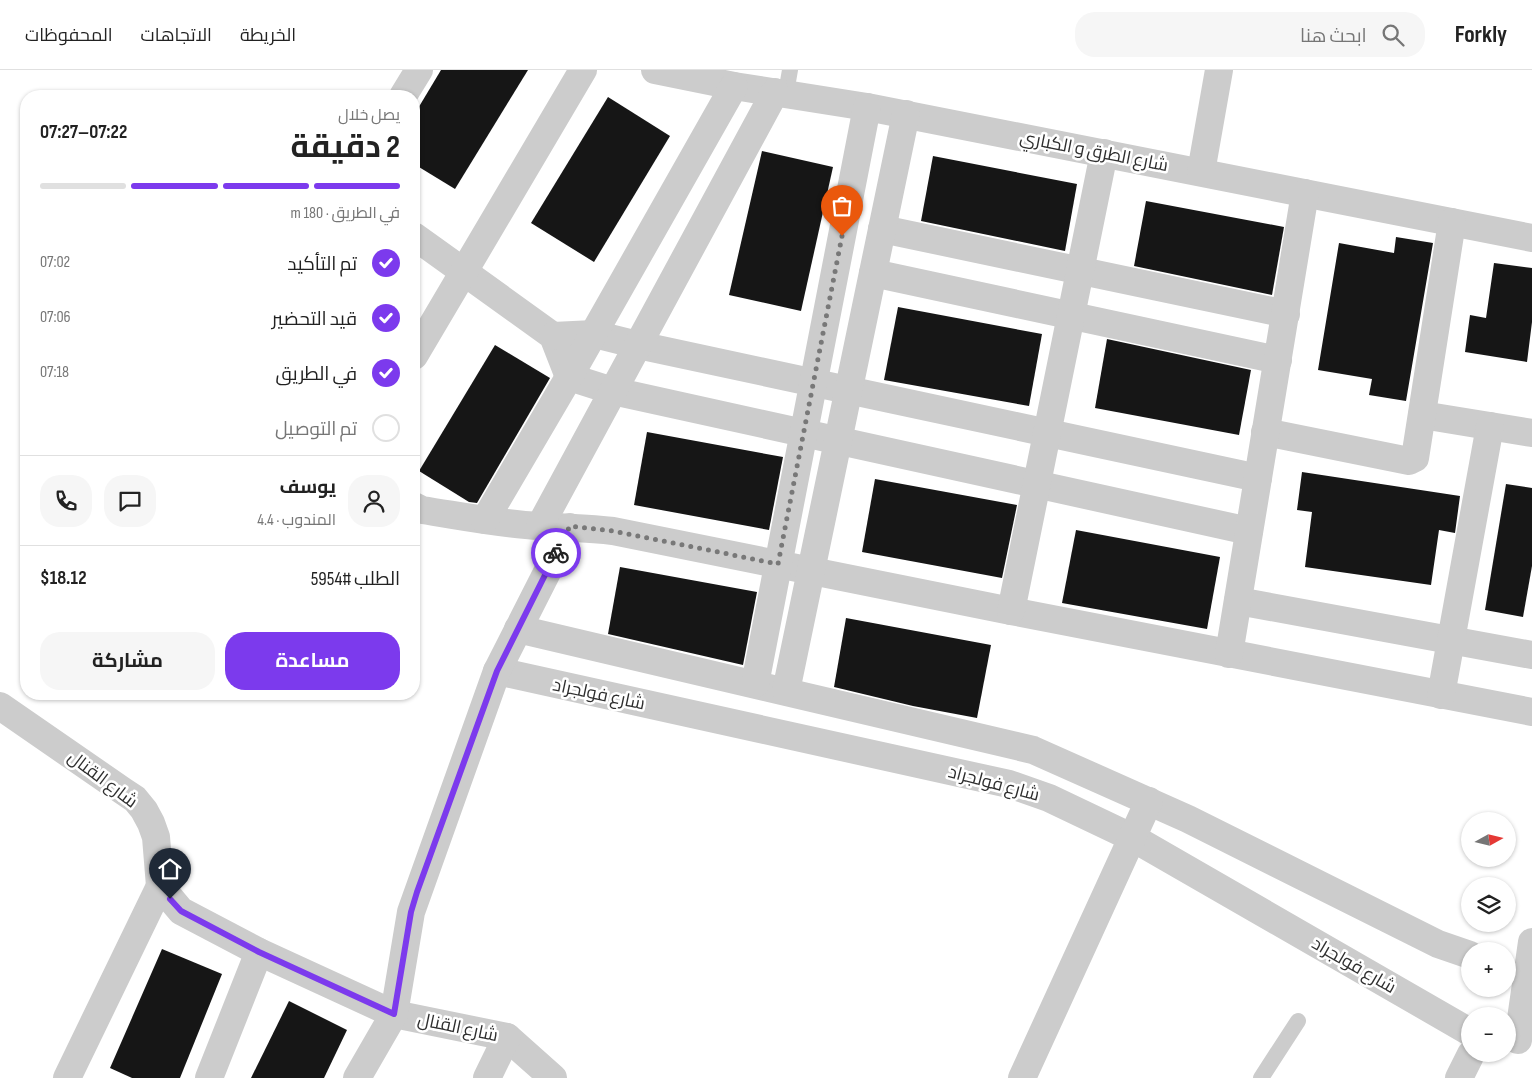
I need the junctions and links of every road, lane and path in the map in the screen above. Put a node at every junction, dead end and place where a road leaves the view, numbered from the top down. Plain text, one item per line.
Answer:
1 (419, 70) edge
2 (584, 70) edge
3 (655, 70) edge
4 (1219, 70) edge
5 (784, 85) edge
6 (734, 86) junction
7 (407, 90) edge
8 (867, 107) junction
9 (906, 114) junction
10 (1104, 153) junction
11 (1201, 172) junction
12 (1305, 193) junction
13 (1452, 222) junction
14 (882, 229) junction
15 (1532, 238) edge
16 (420, 240) edge
17 (1080, 270) junction
18 (464, 271) junction
19 (873, 272) junction
20 (1286, 314) junction
21 (1071, 315) junction
22 (594, 334) junction
23 (553, 336) junction
24 (638, 345) junction
25 (420, 346) edge
26 (1278, 360) junction
27 (569, 377) junction
28 (814, 383) junction
29 (613, 391) junction
30 (849, 391) junction
31 (1422, 415) junction
32 (1490, 426) junction
33 (804, 432) junction
34 (1265, 432) junction
35 (1047, 433) junction
36 (1532, 433) edge
37 (838, 441) junction
38 (1258, 478) junction
39 (1037, 484) junction
40 (420, 509) edge
41 (485, 520) junction
42 (540, 526) junction
43 (570, 526) junction
44 (1249, 532) junction
45 (778, 564) junction
46 (811, 572) junction
47 (1238, 601) junction
48 (1011, 612) junction
49 (518, 629) junction
50 (1452, 640) junction
51 (1229, 654) junction
52 (1532, 655) edge
53 (497, 671) junction
54 (755, 684) junction
55 (786, 691) junction
56 (1441, 695) junction
57 (0, 706) edge
58 (1532, 712) edge
59 (1150, 801) junction
60 (1133, 838) junction
61 (160, 886) junction
62 (259, 952) junction
63 (1461, 952) edge
64 (1525, 958) edge
65 (394, 1014) junction
66 (1298, 1021) dead end
67 (1461, 1027) edge
68 (507, 1037) junction
69 (1519, 1040) edge
70 (1467, 1062) edge
71 (67, 1078) edge
72 (209, 1078) edge
73 (357, 1078) edge
74 (487, 1078) edge
75 (553, 1078) edge
76 (1022, 1078) edge
77 (1261, 1078) edge
78 (1459, 1078) edge

1 - 7 street
2 - 18 street
3 - 6 street, شارع الطرق و الكباري
4 - 11 street
5 - 6 street, شارع الطرق و الكباري
5 - 8 street, شارع الطرق و الكباري
5 - 24 street
6 - 22 street
8 - 9 street, شارع الطرق و الكباري
8 - 28 street
9 - 10 street, شارع الطرق و الكباري
9 - 14 street
10 - 11 street, شارع الطرق و الكباري
10 - 17 street
11 - 12 street, شارع الطرق و الكباري
12 - 13 street, شارع الطرق و الكباري
12 - 20 street
13 - 15 street, شارع الطرق و الكباري
13 - 31 street
14 - 17 street
14 - 19 street
16 - 18 street
17 - 20 street
17 - 21 street
18 - 23 street
18 - 25 street
19 - 21 street
19 - 30 street
20 - 26 street
21 - 26 street
21 - 35 street
22 - 23 street
22 - 24 street
22 - 27 street
23 - 27 street
24 - 28 street
24 - 29 street
26 - 34 street
27 - 29 street
27 - 41 street
28 - 30 street
28 - 33 street
29 - 33 street
29 - 42 street
30 - 35 street
30 - 37 street
31 - 32 street
31 - 34 street
32 - 36 street
32 - 50 street
33 - 37 street
33 - 45 street
34 - 38 street
35 - 38 street
35 - 39 street
37 - 39 street
37 - 46 street
38 - 44 street
39 - 44 street
39 - 48 street
40 - 41 street
41 - 42 street
42 - 43 street
43 - 45 street
43 - 49 street
44 - 47 street
45 - 46 street
45 - 54 street
46 - 48 street
46 - 55 street
47 - 50 street
47 - 51 street
48 - 51 street
49 - 53 street
49 - 54 street
50 - 52 street
50 - 56 street
51 - 56 street
53 - 60 street, شارع فولجراد
53 - 65 street
54 - 55 street
55 - 59 street
56 - 58 street
57 - 61 street, شارع القنال
59 - 60 street
59 - 63 street
60 - 67 street, شارع فولجراد
60 - 76 street
61 - 62 street, شارع القنال
61 - 71 street
62 - 65 street, شارع القنال
62 - 72 street
64 - 69 street
65 - 68 street, شارع القنال
65 - 73 street
66 - 77 lane
68 - 74 street
68 - 75 street, شارع القنال
70 - 78 street

